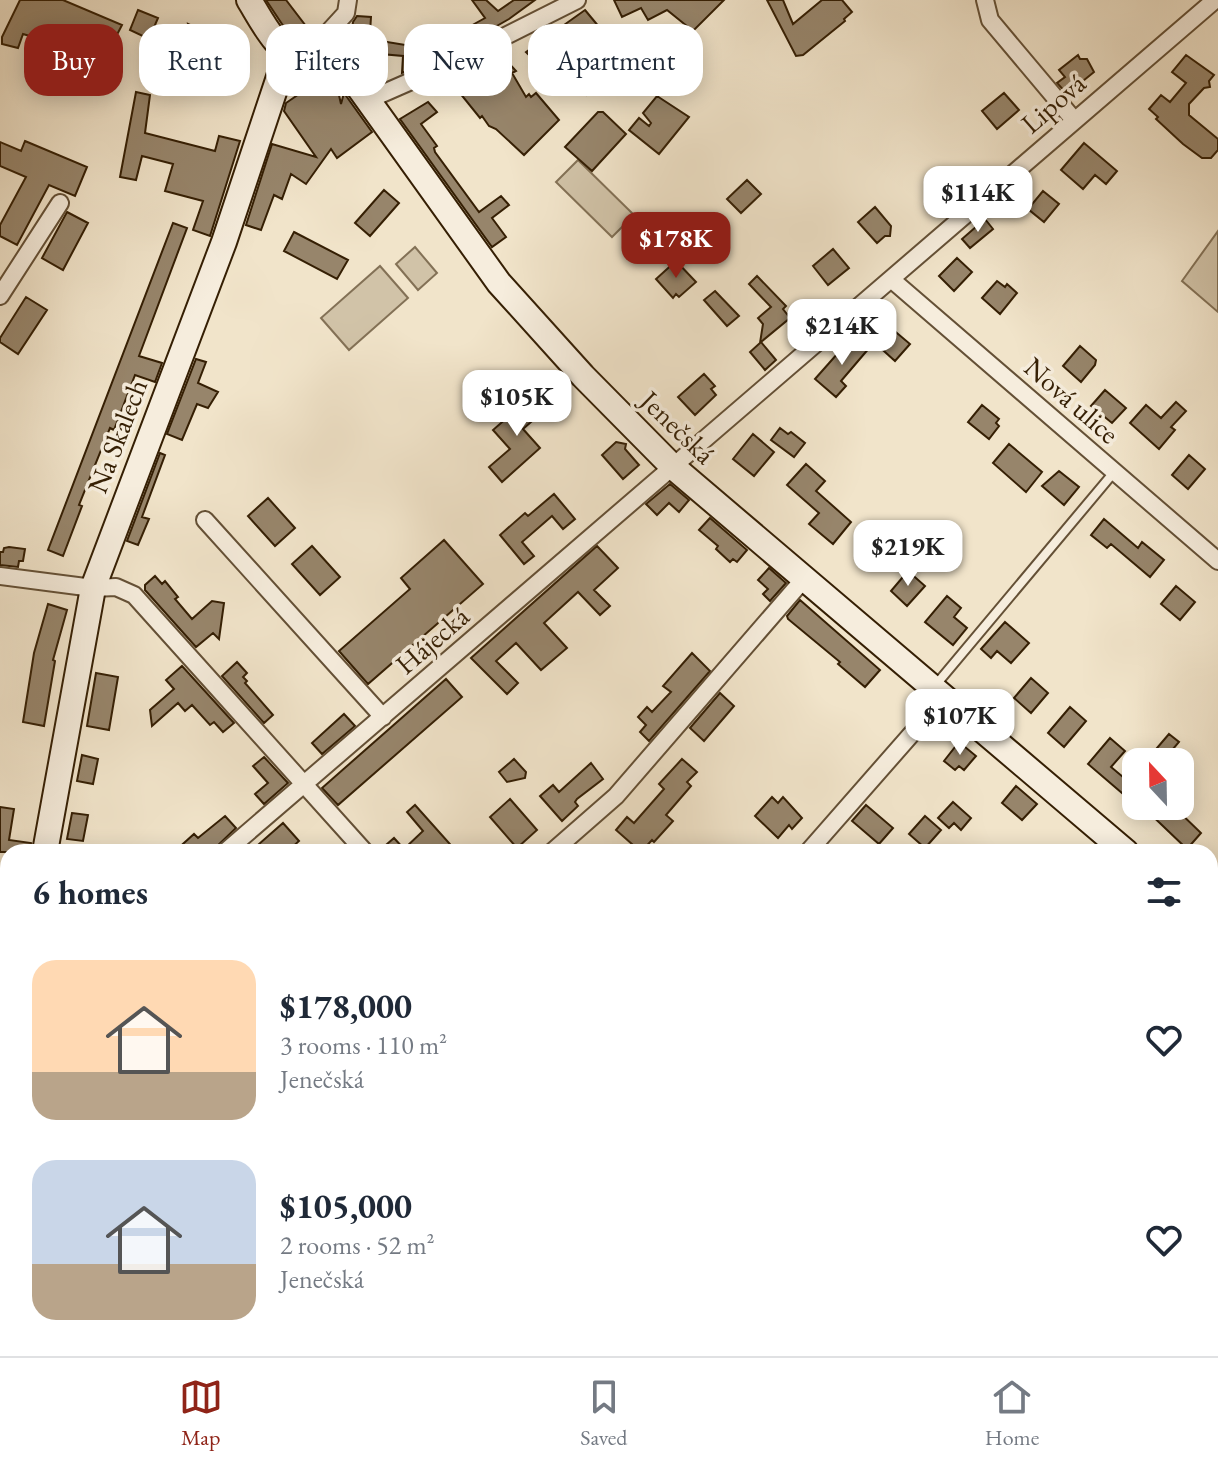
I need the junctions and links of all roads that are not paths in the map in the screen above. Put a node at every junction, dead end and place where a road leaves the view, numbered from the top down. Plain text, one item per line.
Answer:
1 (249, 0) edge
2 (348, 0) edge
3 (577, 0) edge
4 (985, 0) edge
5 (1215, 0) edge
6 (269, 24) edge
7 (333, 24) edge
8 (280, 96) edge
9 (365, 96) edge
10 (368, 100) junction
11 (1074, 120) junction
12 (60, 203) dead end
13 (891, 279) junction
14 (0, 296) edge
15 (672, 466) junction
16 (1115, 471) junction
17 (205, 520) dead end
18 (1218, 561) edge
19 (0, 576) edge
20 (803, 580) junction
21 (93, 588) junction
22 (938, 693) junction
23 (383, 717) junction
24 (304, 785) junction
25 (46, 844) edge
26 (234, 844) edge
27 (358, 844) edge
28 (561, 844) edge
29 (815, 844) edge
30 (1111, 844) edge

1 - 6 street
2 - 7 street
3 - 10 street
4 - 11 street
5 - 11 street, Lipová
8 - 21 street, Na Skalech
9 - 10 street, Jenečská
10 - 15 street, Jenečská
11 - 13 street, Lipová
12 - 14 street
13 - 15 street, Lipová
13 - 16 street, Nová ulice
15 - 20 street, Jenečská
15 - 23 street, Hájecká
16 - 18 street, Nová ulice
16 - 22 lane
17 - 23 street
19 - 21 street
20 - 22 street, Jenečská
20 - 28 street
21 - 24 street
21 - 25 street, Na Skalech
22 - 29 street
22 - 30 street, Jenečská
23 - 24 street, Hájecká
24 - 26 street, Hájecká
24 - 27 street

